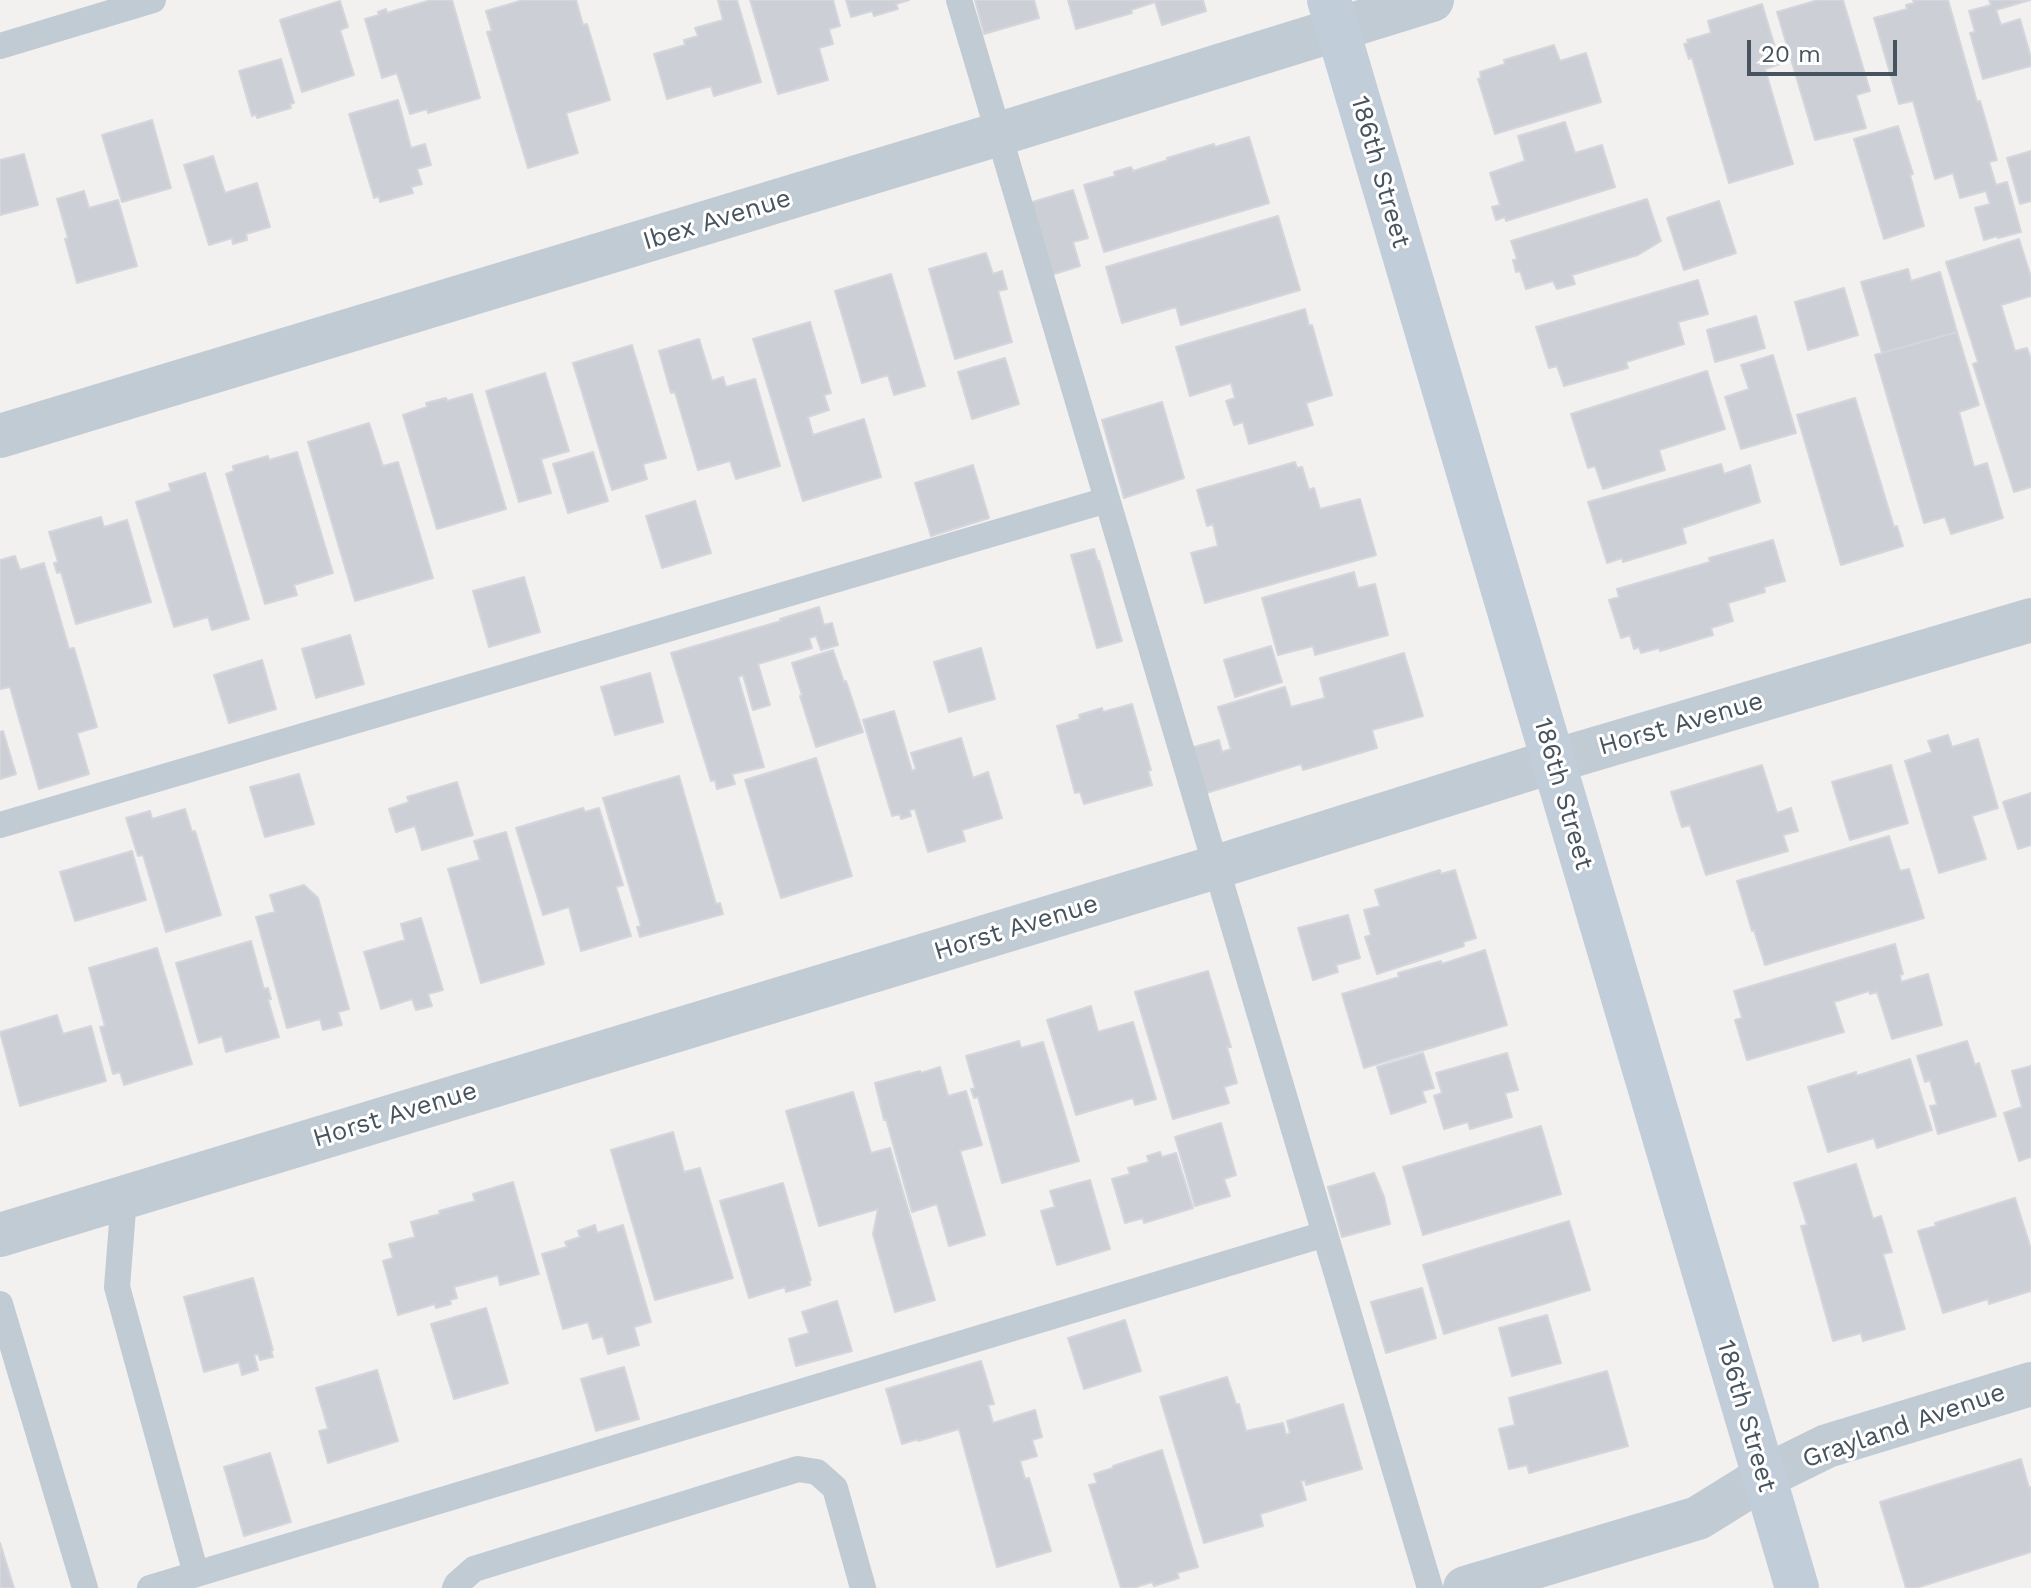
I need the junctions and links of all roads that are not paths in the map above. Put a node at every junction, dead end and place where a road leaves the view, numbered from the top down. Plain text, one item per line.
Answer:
1 (153, 0) edge
2 (959, 0) edge
3 (1432, 0) edge
4 (1333, 14) edge
5 (0, 46) edge
6 (999, 134) junction
7 (0, 436) edge
8 (1107, 500) junction
9 (2031, 620) edge
10 (1554, 761) junction
11 (0, 825) edge
12 (1216, 867) junction
13 (124, 1197) junction
14 (1325, 1234) junction
15 (0, 1235) edge
16 (0, 1304) edge
17 (2031, 1384) edge
18 (1764, 1477) junction
19 (196, 1574) junction
20 (85, 1588) edge
21 (150, 1588) edge
22 (455, 1588) edge
23 (863, 1588) edge
24 (1430, 1588) edge
25 (1465, 1588) edge
26 (1797, 1588) edge

1 - 5 lane
2 - 6 lane
3 - 4 street, Ibex Avenue
4 - 6 street, Ibex Avenue
4 - 10 street, 186th Street
6 - 7 street, Ibex Avenue
6 - 8 lane
8 - 11 lane
8 - 12 lane
9 - 10 street, Horst Avenue
10 - 12 street, Horst Avenue
10 - 18 street, 186th Street
12 - 13 street, Horst Avenue
12 - 14 lane
13 - 15 street, Horst Avenue
13 - 19 lane
14 - 19 lane
14 - 24 lane
16 - 20 lane
17 - 18 street, Grayland Avenue
18 - 25 street, Grayland Avenue
18 - 26 street, 186th Street
19 - 21 lane
22 - 23 lane

